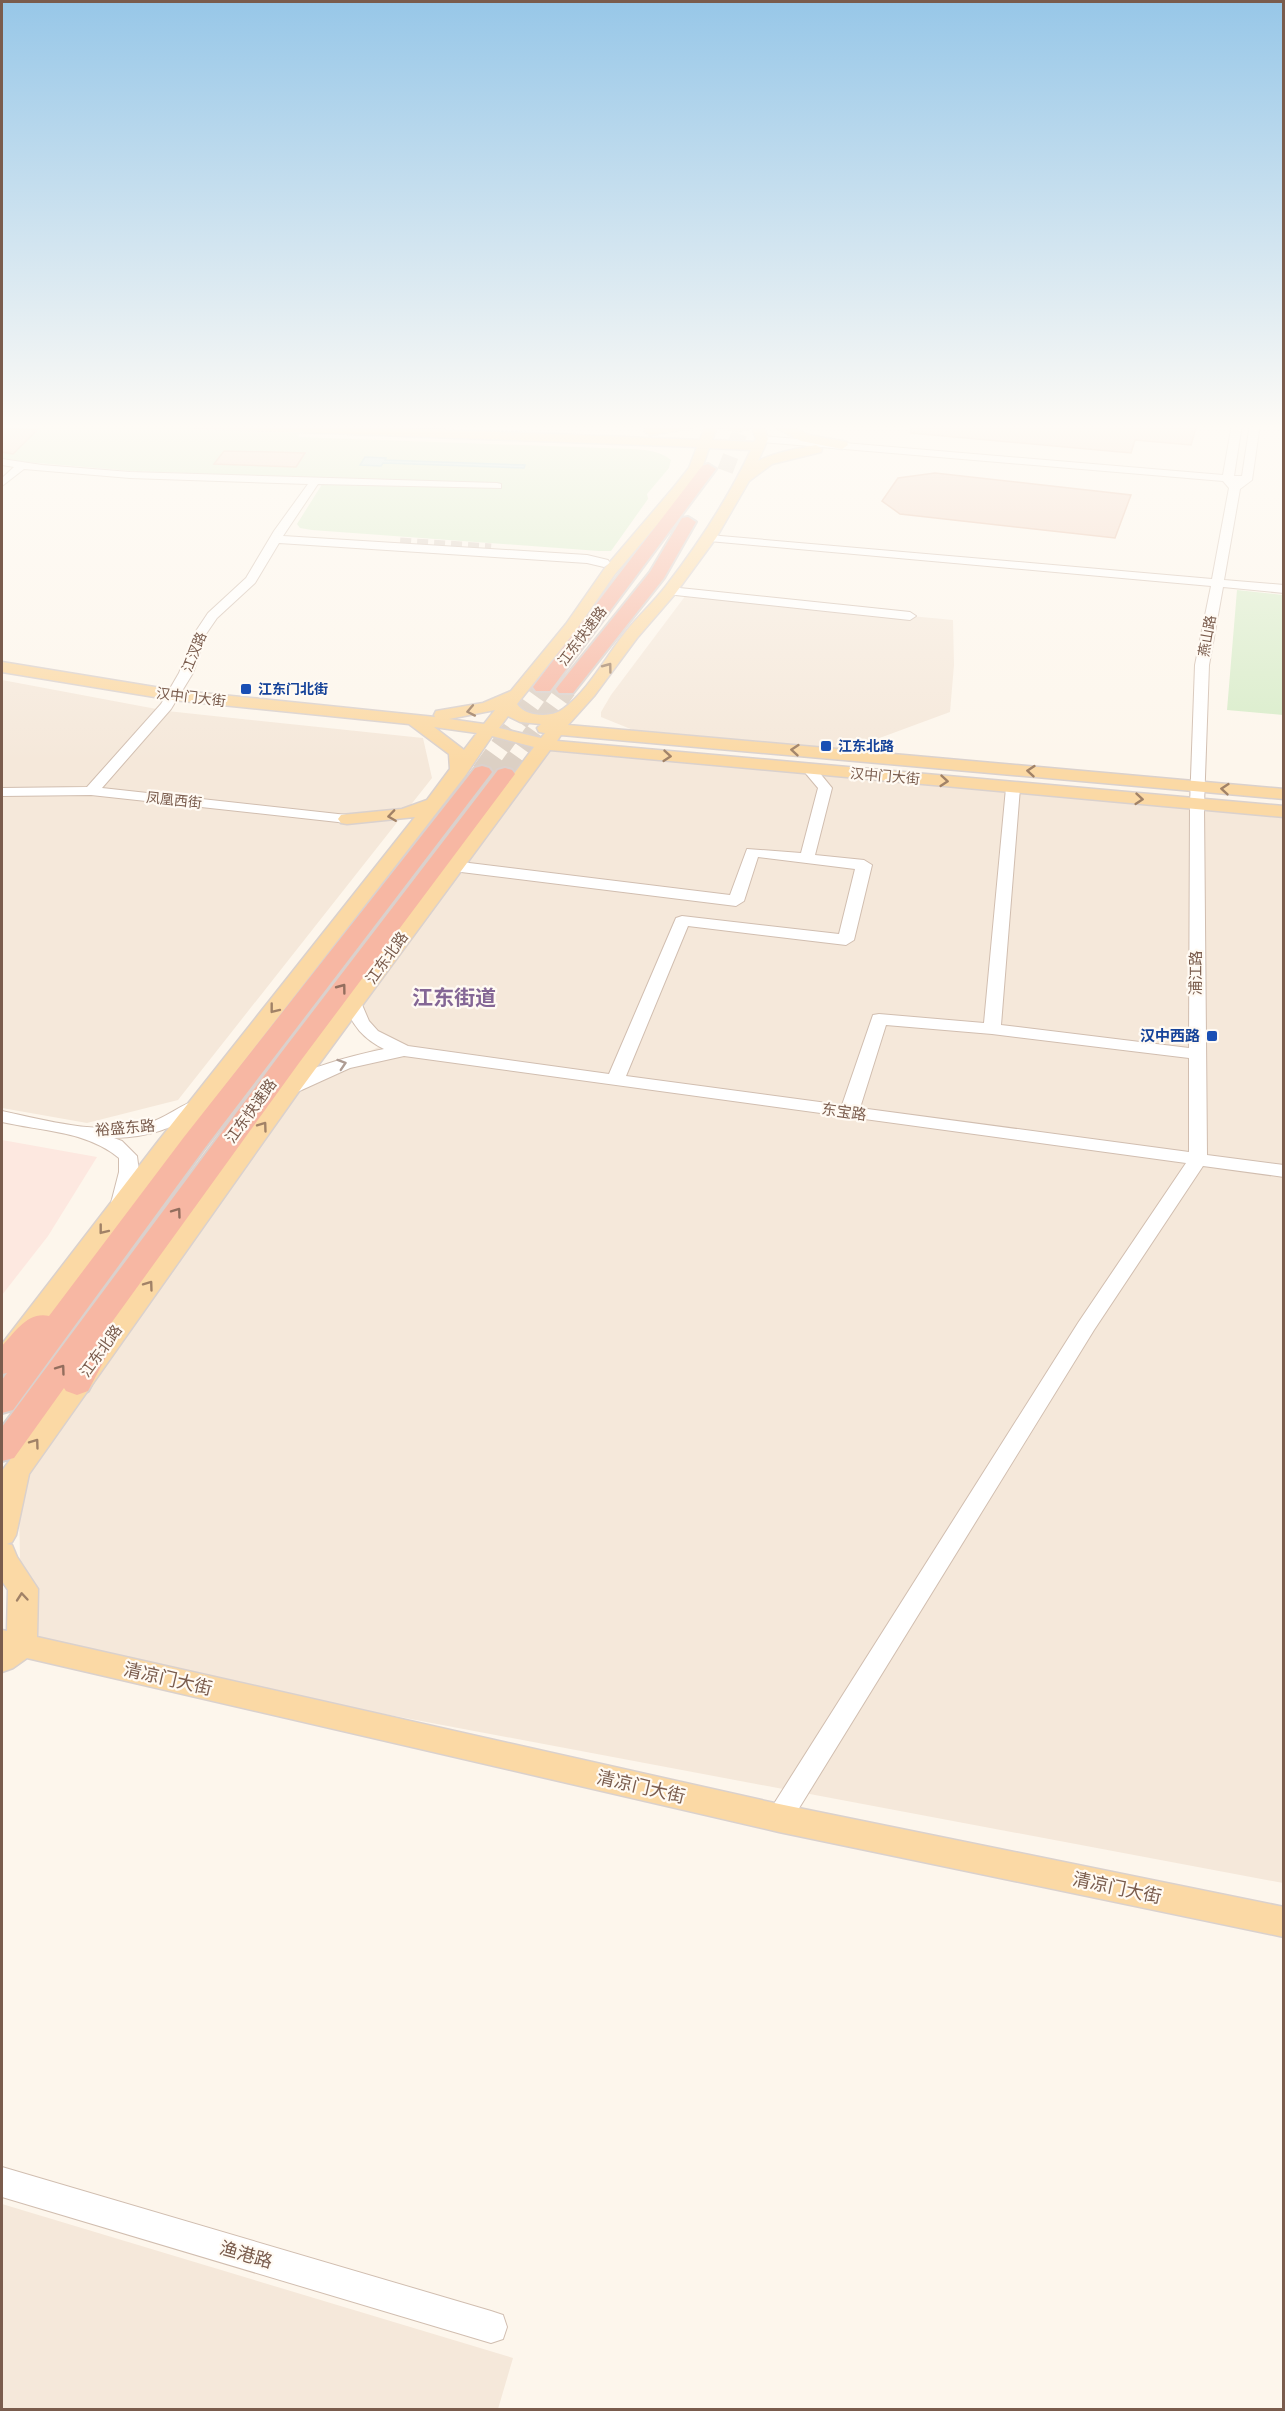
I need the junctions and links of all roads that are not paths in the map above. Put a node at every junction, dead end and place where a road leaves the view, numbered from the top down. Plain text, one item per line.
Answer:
1 (276, 537) edge
2 (301, 537) edge
3 (639, 537) edge
4 (652, 537) edge
5 (680, 537) edge
6 (1224, 537) edge
7 (709, 538) joint
8 (486, 549) junction
9 (606, 562) junction
10 (658, 574) junction
11 (1217, 583) junction
12 (618, 589) junction
13 (1284, 589) edge
14 (670, 591) junction
15 (910, 616) dead end
16 (571, 627) junction
17 (631, 635) junction
18 (2, 667) edge
19 (543, 687) tunnel mouth
20 (524, 688) junction
21 (566, 689) tunnel mouth
22 (588, 693) junction
23 (173, 695) junction
24 (510, 706) junction
25 (568, 714) junction
26 (412, 719) junction
27 (488, 730) junction
28 (640, 736) junction
29 (621, 752) junction
30 (639, 753) junction
31 (509, 761) junction
32 (809, 769) junction
33 (1197, 786) junction
34 (1013, 788) junction
35 (91, 791) junction
36 (2, 792) edge
37 (1284, 794) edge
38 (435, 803) junction
39 (1197, 805) junction
40 (1284, 812) edge
41 (347, 819) junction
42 (386, 846) junction
43 (807, 858) junction
44 (453, 866) junction
45 (691, 896) junction
46 (682, 921) junction
47 (374, 927) junction
48 (354, 1004) junction
49 (992, 1029) junction
50 (405, 1051) junction
51 (1196, 1054) junction
52 (616, 1079) junction
53 (290, 1089) junction
54 (198, 1105) junction
55 (849, 1113) junction
56 (2, 1117) edge
57 (82, 1132) junction
58 (1198, 1159) junction
59 (1284, 1170) edge
60 (120, 1207) junction
61 (111, 1255) junction
62 (142, 1259) junction
63 (2, 1363) edge
64 (77, 1384) junction
65 (2, 1402) edge
66 (7, 1474) edge
67 (2, 1535) edge
68 (2, 1553) edge
69 (8, 1649) edge
70 (779, 1818) junction
71 (1284, 1922) edge
72 (2, 2182) edge
73 (491, 2327) dead end

1 - 23 street, 江汊路
2 - 8 street
3 - 9 main road, 江东北路
4 - 12 highway, 江东快速路
5 - 10 highway, 江东快速路
6 - 11 street, 燕山路
7 - 11 street
7 - 14 main road, 江东北路
8 - 9 street
8 - 9 street
9 - 16 main road, 江东北路
10 - 17 highway
10 - 21 highway, 江东快速路
11 - 13 street
11 - 33 street, 燕山路
12 - 16 highway
12 - 19 highway, 江东快速路
14 - 15 street
14 - 17 main road, 江东北路
16 - 20 main road, 江东北路
22 -> 17 main road, 江东北路
18 - 23 main road, 汉中门大街
20 - 24 main road, 江东北路
20 -> 26 main road
22 - 25 main road, 江东北路
22 - 28 main road
23 - 26 main road, 汉中门大街
23 - 35 street, 江汊路
24 - 25 main road
24 - 27 main road, 江东北路
25 - 31 main road, 江东北路
26 - 27 main road, 汉中门大街
26 - 31 main road
27 - 31 main road, 江东北路
27 - 31 main road, 汉中门大街
28 - 30 main road
28 - 31 main road, 汉中门大街
33 -> 28 main road, 汉中门大街
29 - 30 main road, 汉中门大街
29 - 31 main road, 汉中门大街
29 - 31 main road
30 -> 32 main road, 汉中门大街
31 - 38 main road, 江东北路
31 - 44 main road, 江东北路
31 - 47 highway, 江东快速路
32 -> 34 main road, 汉中门大街
32 - 43 street
37 -> 33 main road, 汉中门大街
33 - 39 street, 浦江路
34 -> 39 main road, 汉中门大街
34 - 49 street
35 - 36 street, 凤凰西街
35 - 41 street, 凤凰西街
38 -> 41 main road
38 - 42 main road, 江东北路
39 - 40 main road, 汉中门大街
39 - 51 street, 浦江路
41 - 42 main road
42 - 47 highway
42 -> 54 main road, 江东北路
43 - 45 street
43 - 46 street
44 - 45 street
44 - 47 highway
44 - 48 main road, 江东北路
45 - 46 street
46 - 52 street
47 - 61 highway, 江东快速路
62 -> 47 highway, 江东快速路
48 - 50 street
48 - 53 main road, 江东北路
49 - 51 street
49 - 55 street
50 - 52 street, 东宝路
53 -> 50 street
51 - 58 street, 浦江路
52 - 55 street, 东宝路
64 -> 53 main road, 江东北路
54 - 57 street, 裕盛东路
54 - 60 main road, 江东北路
55 - 58 street, 东宝路
56 - 57 street, 裕盛东路
57 - 60 street, 裕盛东路
58 - 59 street, 东宝路
58 - 70 street
60 -> 63 main road, 江东北路
61 - 63 highway
61 - 65 highway, 江东快速路
62 - 64 highway
66 -> 62 highway, 江东快速路
66 -> 64 main road, 江东北路
66 - 67 main road
69 -> 68 main road
69 - 70 main road, 清凉门大街
70 - 71 main road, 清凉门大街
72 - 73 street, 渔港路

